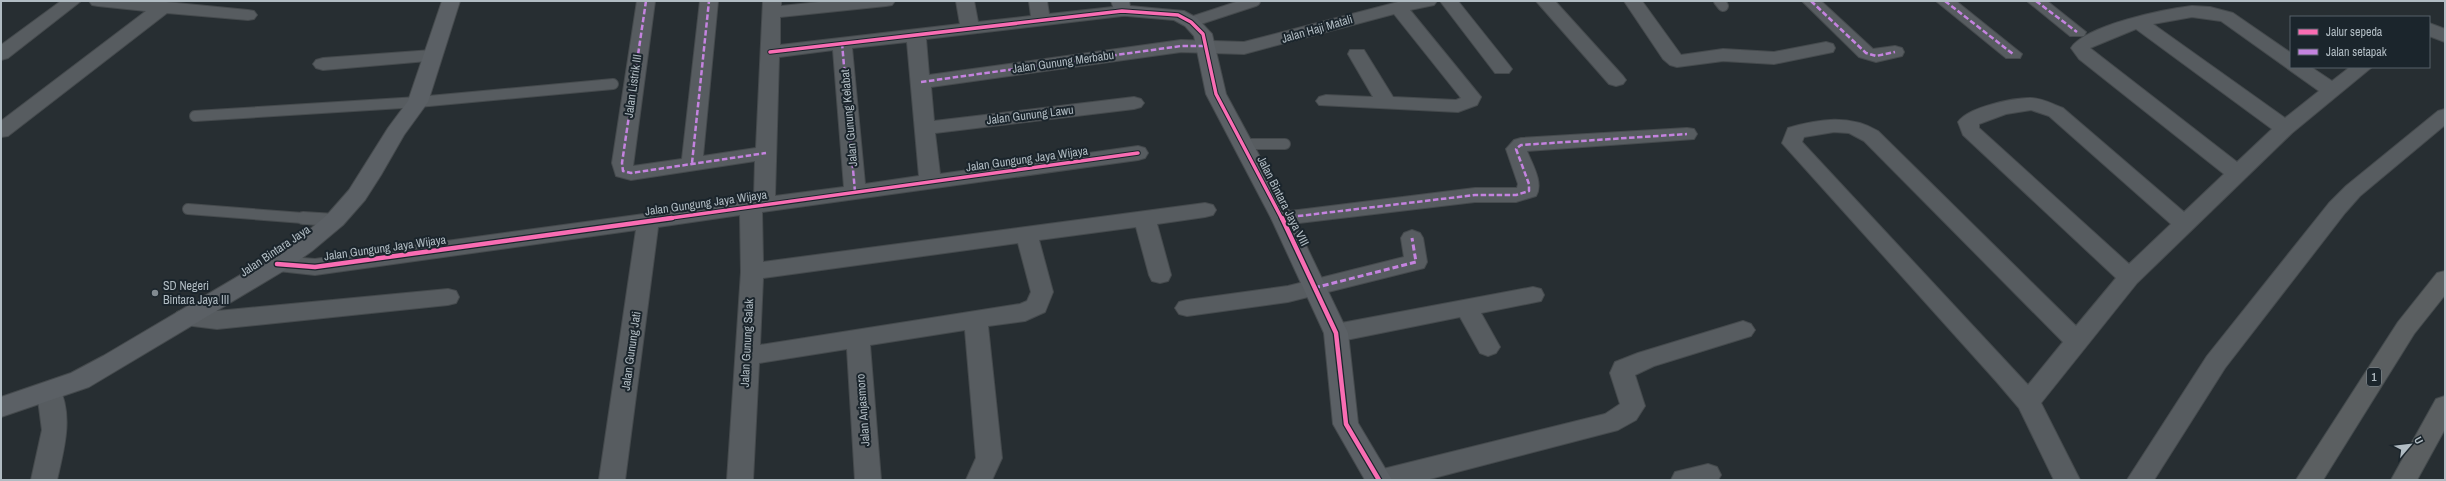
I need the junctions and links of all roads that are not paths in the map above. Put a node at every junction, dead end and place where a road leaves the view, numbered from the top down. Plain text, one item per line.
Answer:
1 (72, 1) edge
2 (98, 1) edge
3 (451, 1) edge
4 (646, 1) edge
5 (709, 1) edge
6 (886, 1) edge
7 (965, 1) edge
8 (1038, 1) edge
9 (1255, 1) edge
10 (1422, 1) edge
11 (1449, 1) edge
12 (1545, 1) edge
13 (1633, 1) edge
14 (1811, 1) edge
15 (1945, 1) edge
16 (2036, 1) edge
17 (836, 3) edge
18 (772, 6) edge
19 (1121, 6) edge
20 (1374, 6) edge
21 (163, 7) junction
22 (1398, 7) junction
23 (248, 15) dead end
24 (1041, 20) junction
25 (1191, 22) junction
26 (2138, 22) junction
27 (970, 29) junction
28 (2430, 29) edge
29 (2077, 32) dead end
30 (916, 35) junction
31 (2445, 36) edge
32 (842, 43) junction
33 (1205, 46) junction
34 (1826, 48) dead end
35 (770, 52) junction
36 (1895, 52) dead end
37 (1, 54) edge
38 (1357, 54) dead end
39 (2013, 54) dead end
40 (432, 56) junction
41 (2290, 61) edge
42 (323, 64) dead end
43 (2299, 68) edge
44 (2361, 68) edge
45 (1502, 69) dead end
46 (1616, 80) dead end
47 (921, 82) junction
48 (613, 84) dead end
49 (2331, 90) junction
50 (1326, 101) dead end
51 (418, 102) junction
52 (1134, 103) dead end
53 (1386, 103) junction
54 (2445, 115) edge
55 (195, 116) dead end
56 (925, 128) junction
57 (2285, 128) junction
58 (1, 131) edge
59 (1687, 134) dead end
60 (1243, 144) junction
61 (1284, 144) dead end
62 (1138, 153) dead end
63 (766, 154) junction
64 (692, 163) junction
65 (2238, 174) junction
66 (930, 182) junction
67 (855, 192) junction
68 (758, 206) junction
69 (188, 209) dead end
70 (1205, 210) dead end
71 (1282, 218) junction
72 (335, 220) junction
73 (1145, 220) junction
74 (648, 221) junction
75 (2185, 224) junction
76 (1026, 234) junction
77 (1412, 238) dead end
78 (277, 264) junction
79 (752, 272) junction
80 (1160, 275) dead end
81 (2129, 277) junction
82 (2445, 279) edge
83 (1314, 288) junction
84 (1533, 295) dead end
85 (448, 297) dead end
86 (1187, 308) dead end
87 (1467, 308) junction
88 (340, 319) dead end
89 (976, 322) junction
90 (177, 323) junction
91 (214, 324) junction
92 (1743, 330) dead end
93 (1336, 333) junction
94 (858, 340) junction
95 (2077, 342) junction
96 (1488, 347) dead end
97 (746, 356) junction
98 (50, 392) junction
99 (2028, 402) junction
100 (2445, 406) edge
101 (1, 407) edge
102 (42, 479) edge
103 (612, 480) edge
104 (740, 480) edge
105 (868, 480) edge
106 (979, 480) edge
107 (1379, 480) edge
108 (1383, 480) edge
109 (2067, 480) edge
110 (2140, 480) edge
111 (2309, 480) edge
112 (2404, 480) edge

1 - 37 street
2 - 21 street
3 - 40 street, Jalan Bintara Jaya
4 - 64 street, Jalan Listrik III
5 - 64 street
6 - 17 street
7 - 27 street
8 - 24 street
9 - 25 lane
10 - 22 street, Jalan Haji Matali
11 - 45 street
12 - 46 street
13 - 34 street
14 - 36 street
15 - 39 street
16 - 29 street
17 - 18 street
18 - 35 street, Jalan Gunung Salak
19 - 24 street
19 - 25 street, Jalan Bintara Jaya VIII
20 - 22 street, Jalan Haji Matali
20 - 33 street, Jalan Haji Matali
21 - 23 street
21 - 58 street
22 - 53 street
24 - 27 street
25 - 33 street, Jalan Bintara Jaya VIII
26 - 41 street
26 - 57 street
26 - 65 street
27 - 30 street
28 - 31 street
30 - 32 street
30 - 47 street
32 - 35 street
32 - 67 street, Jalan Gunung Kelabat
33 - 47 street, Jalan Gunung Merbabu
33 - 60 street, Jalan Bintara Jaya VIII
35 - 63 street, Jalan Gunung Salak
38 - 53 street
40 - 42 street
40 - 51 street, Jalan Bintara Jaya
43 - 49 street
44 - 49 street
47 - 56 street
48 - 51 lane
49 - 57 street
50 - 53 street
51 - 55 lane
51 - 72 street, Jalan Bintara Jaya
52 - 56 street, Jalan Gunung Lawu
54 - 110 street
56 - 66 street
57 - 65 street
59 - 71 street
60 - 61 lane
60 - 71 street, Jalan Bintara Jaya VIII
62 - 66 street, Jalan Gungung Jaya Wijaya
63 - 64 street
63 - 68 street, Jalan Gunung Salak
65 - 75 street
66 - 67 street, Jalan Gungung Jaya Wijaya
67 - 68 street, Jalan Gungung Jaya Wijaya
68 - 74 street, Jalan Gungung Jaya Wijaya
68 - 79 street, Jalan Gunung Salak
69 - 72 lane
70 - 73 street
71 - 83 street, Jalan Bintara Jaya VIII
72 - 78 street, Jalan Bintara Jaya
73 - 76 street
73 - 80 street
74 - 78 street, Jalan Gungung Jaya Wijaya
74 - 103 street, Jalan Gunung Jati
75 - 81 street
75 - 81 street
76 - 79 street
76 - 89 street
77 - 83 street
78 - 90 street, Jalan Bintara Jaya
79 - 97 street, Jalan Gunung Salak
81 - 95 street
82 - 111 highway, 1
83 - 86 street
83 - 93 street, Jalan Bintara Jaya VIII
84 - 87 street
85 - 91 street
87 - 93 street
87 - 96 street
88 - 91 street
89 - 94 street
89 - 106 street
90 - 91 street
90 - 98 street, Jalan Bintara Jaya
92 - 108 street
93 - 107 street, Jalan Bintara Jaya VIII
94 - 97 street
94 - 105 street, Jalan Anjasmoro
95 - 99 street
95 - 99 street
97 - 104 street, Jalan Gunung Salak
98 - 101 street, Jalan Bintara Jaya
98 - 102 street
99 - 109 street
100 - 112 highway

